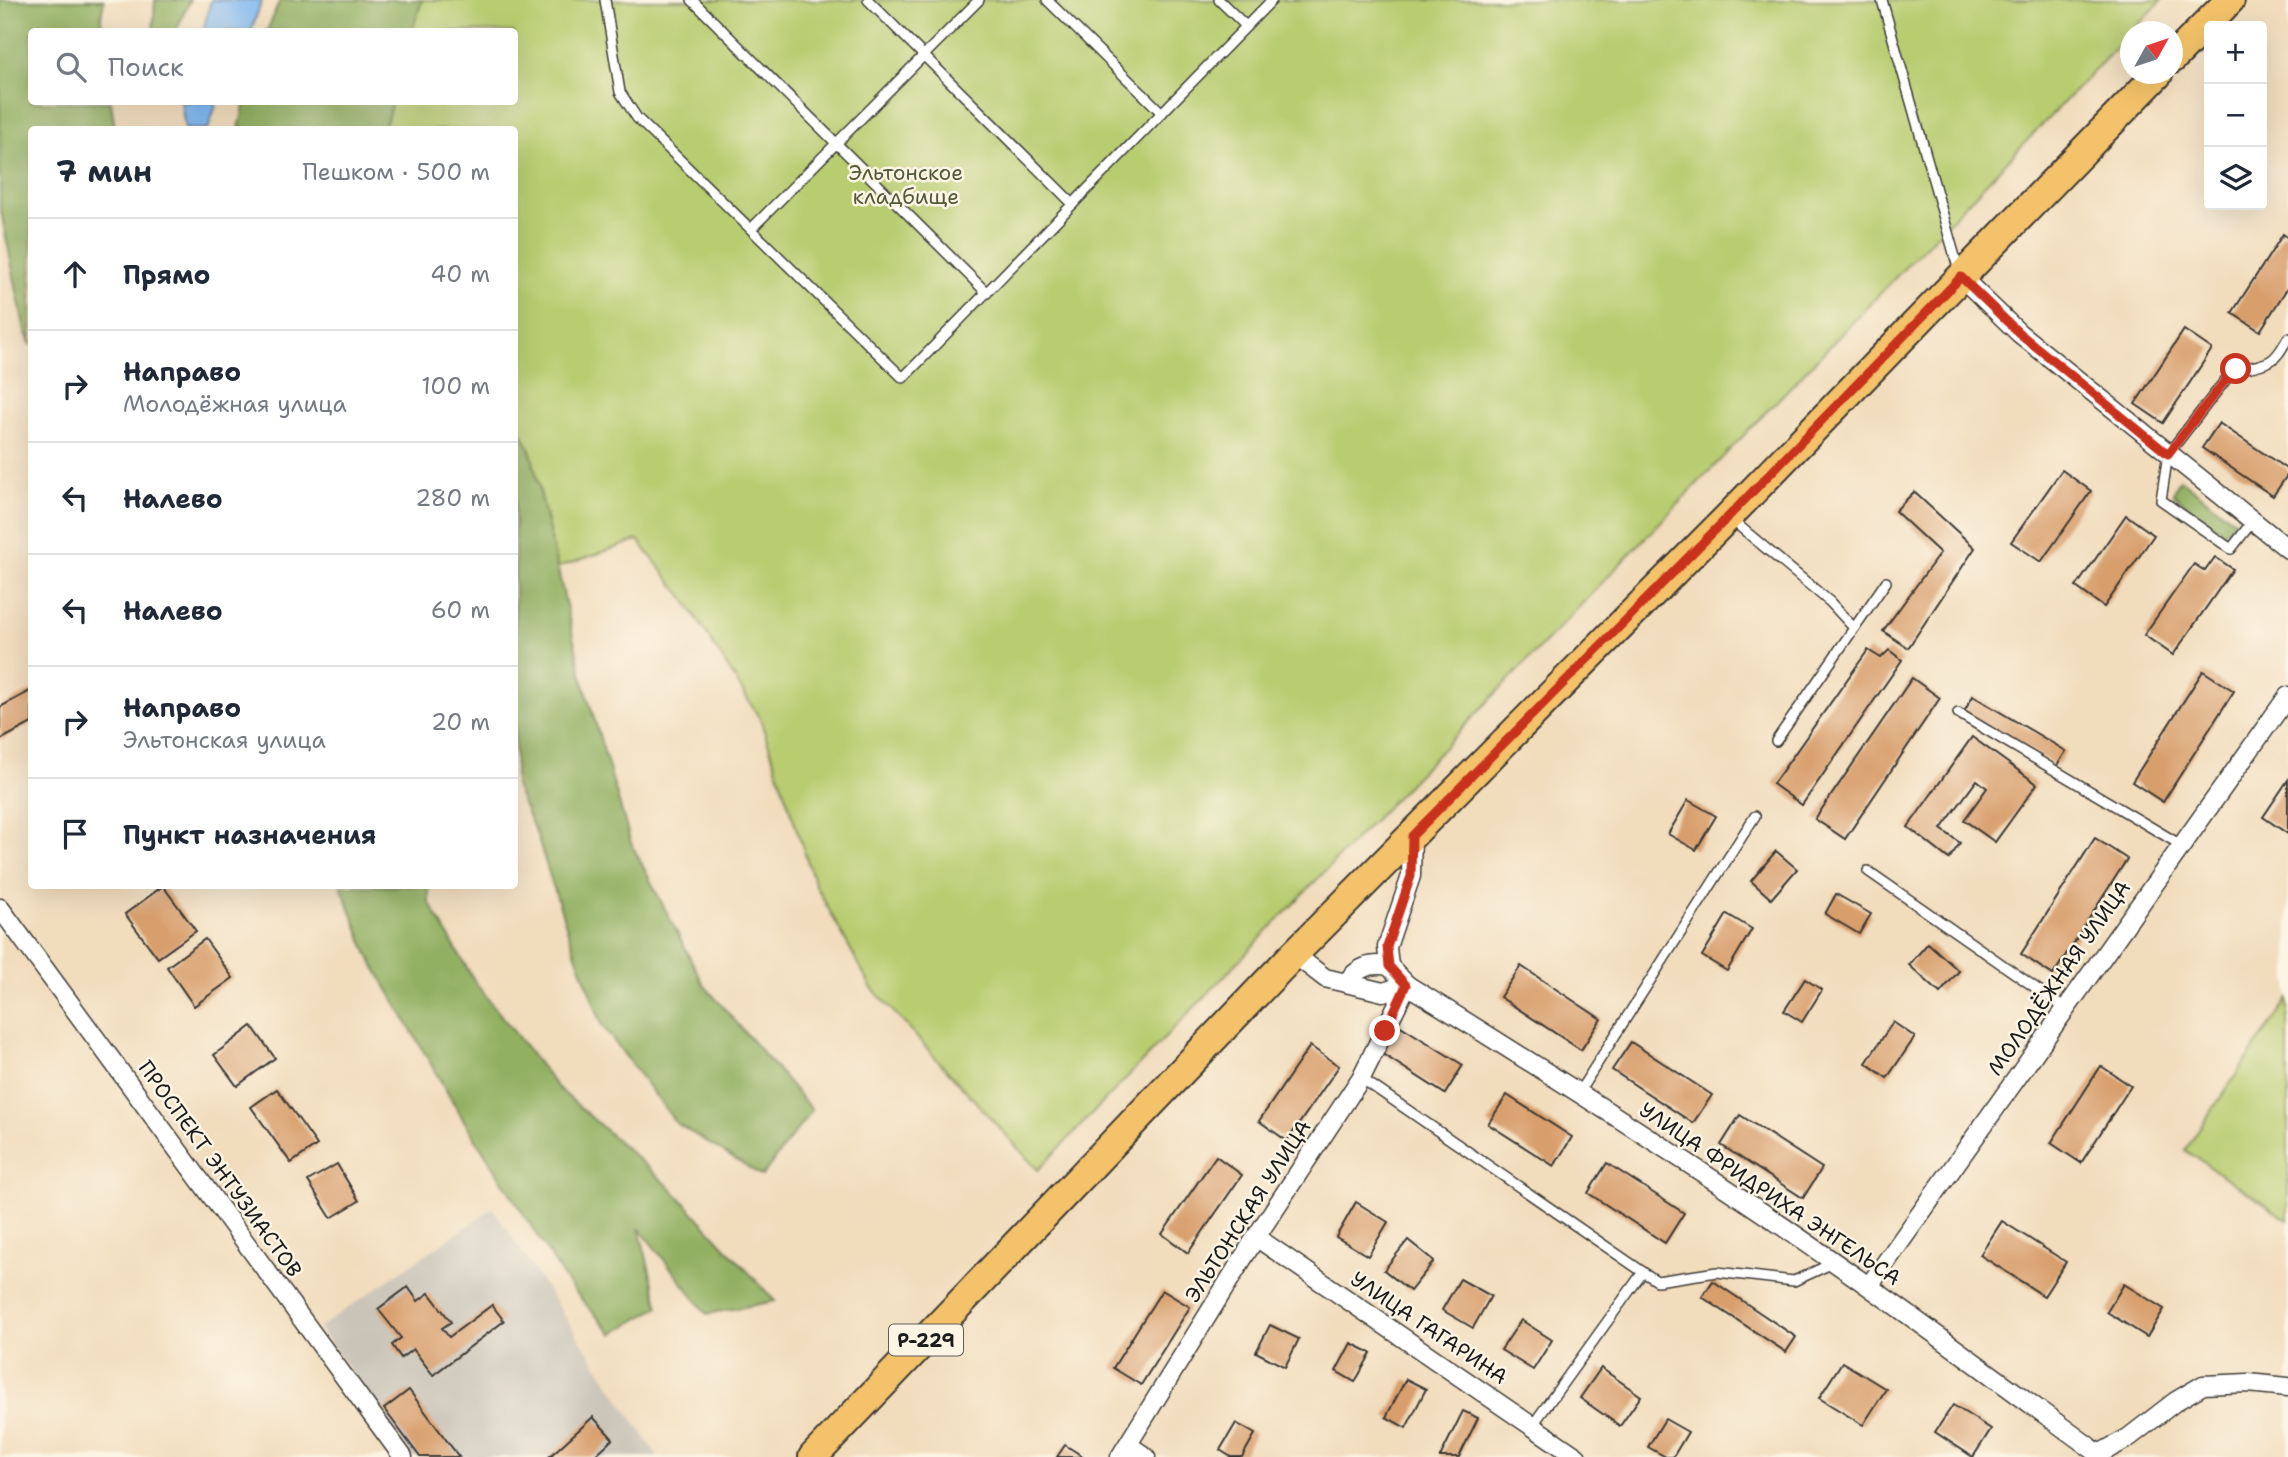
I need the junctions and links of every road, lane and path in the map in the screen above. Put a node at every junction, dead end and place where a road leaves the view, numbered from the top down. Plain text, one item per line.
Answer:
1 (605, 0) edge
2 (694, 0) edge
3 (868, 0) edge
4 (979, 0) edge
5 (1047, 0) edge
6 (1219, 0) edge
7 (1272, 0) edge
8 (1882, 0) edge
9 (2230, 0) edge
10 (1247, 26) junction
11 (2183, 48) edge
12 (924, 56) junction
13 (2148, 84) edge
14 (1162, 113) junction
15 (836, 144) junction
16 (1073, 204) junction
17 (751, 229) junction
18 (1961, 277) junction
19 (987, 293) junction
20 (2288, 338) edge
21 (2168, 454) junction
22 (1728, 517) junction
23 (2252, 522) junction
24 (2288, 549) edge
25 (1886, 582) dead end
26 (1854, 628) junction
27 (2288, 696) edge
28 (1958, 713) dead end
29 (1776, 741) dead end
30 (1755, 816) dead end
31 (1412, 836) junction
32 (2181, 845) junction
33 (1868, 870) dead end
34 (0, 908) edge
35 (1294, 954) junction
36 (1389, 966) junction
37 (1346, 983) junction
38 (1406, 985) junction
39 (2066, 1009) junction
40 (1361, 1078) junction
41 (1578, 1092) junction
42 (1256, 1237) junction
43 (1833, 1263) junction
44 (1643, 1272) junction
45 (1869, 1286) junction
46 (2288, 1388) edge
47 (1532, 1426) junction
48 (1124, 1451) edge
49 (2098, 1455) edge
50 (403, 1457) edge
51 (813, 1457) edge
52 (1146, 1457) edge
53 (1577, 1457) edge

1 - 17 lane
2 - 15 lane
3 - 12 lane
4 - 12 lane
5 - 14 lane
6 - 10 lane
7 - 10 lane
8 - 18 lane
9 - 11 main road
10 - 14 lane
12 - 15 lane
12 - 16 lane
13 - 18 main road, Р-229
14 - 16 lane
15 - 17 lane
15 - 19 lane
16 - 19 lane
17 - 19 lane
18 - 21 street
18 - 22 main road, Р-229
20 - 21 lane
21 - 23 street
21 - 23 lane
22 - 26 lane
22 - 31 main road, Р-229
23 - 24 street
25 - 26 lane
26 - 29 lane
27 - 32 street, МОЛОДЁЖНАЯ УЛИЦА
28 - 32 lane
30 - 41 lane
31 - 35 main road, Р-229
31 - 36 street
32 - 39 street, МОЛОДЁЖНАЯ УЛИЦА
33 - 39 lane
34 - 50 street, ПРОСПЕКТ ЭНТУЗИАСТОВ
35 - 37 street
35 - 51 main road, Р-229
36 - 37 street
36 - 38 street, УЛИЦА ФРИДРИХА ЭНГЕЛЬСА
37 - 38 street
38 - 40 street, ЭЛЬТОНСКАЯ УЛИЦА
38 - 41 street, УЛИЦА ФРИДРИХА ЭНГЕЛЬСА
39 - 45 street, МОЛОДЁЖНАЯ УЛИЦА
40 - 42 street, ЭЛЬТОНСКАЯ УЛИЦА
40 - 44 lane
41 - 43 street, УЛИЦА ФРИДРИХА ЭНГЕЛЬСА
42 - 47 street, УЛИЦА ГАГАРИНА
42 - 48 street, ЭЛЬТОНСКАЯ УЛИЦА
43 - 44 lane
43 - 45 street, УЛИЦА ФРИДРИХА ЭНГЕЛЬСА
44 - 47 lane
45 - 49 street, УЛИЦА ФРИДРИХА ЭНГЕЛЬСА
46 - 49 street
47 - 53 street, УЛИЦА ГАГАРИНА
48 - 52 street

